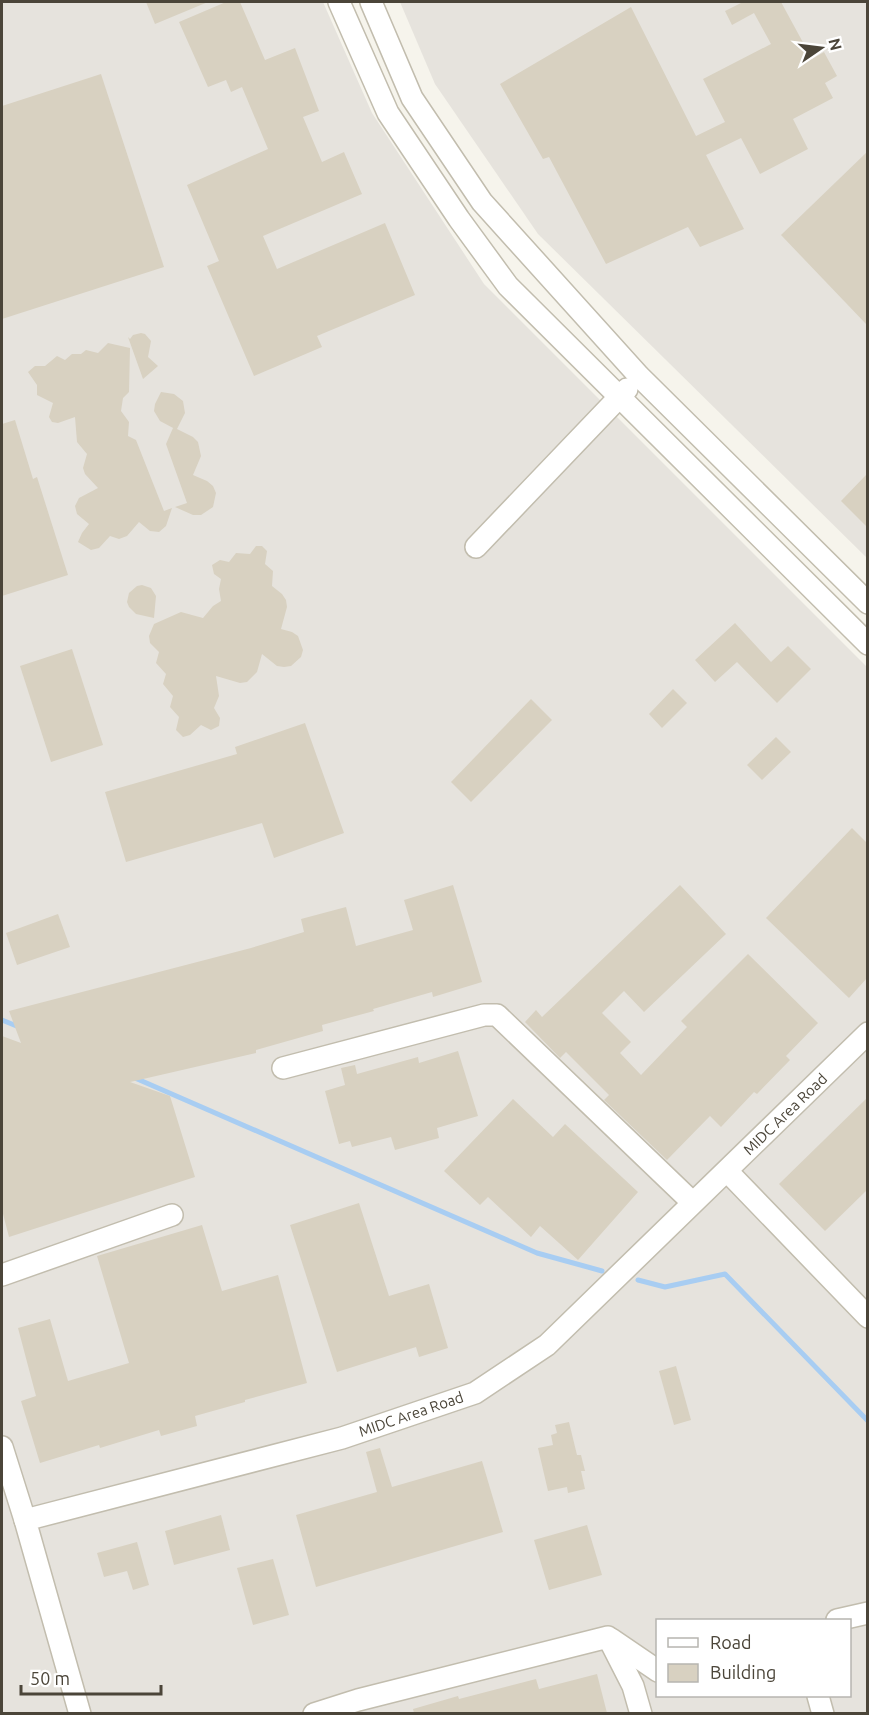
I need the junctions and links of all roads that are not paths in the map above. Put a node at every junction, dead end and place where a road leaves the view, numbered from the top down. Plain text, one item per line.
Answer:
1 (371, 2) edge
2 (345, 3) edge
3 (482, 202) junction
4 (459, 219) junction
5 (639, 376) junction
6 (619, 398) junction
7 (476, 547) dead end
8 (867, 603) edge
9 (867, 644) edge
10 (867, 1033) edge
11 (283, 1068) dead end
12 (727, 1171) junction
13 (692, 1202) junction
14 (172, 1215) dead end
15 (2, 1275) edge
16 (867, 1317) edge
17 (2, 1447) edge
18 (26, 1520) junction
19 (867, 1613) edge
20 (841, 1619) edge
21 (608, 1637) junction
22 (656, 1670) edge
23 (819, 1697) edge
24 (80, 1713) edge
25 (314, 1713) edge
26 (641, 1713) edge
27 (824, 1713) edge

1 - 3 street
2 - 4 street
3 - 4 street
3 - 5 street
4 - 6 street
5 - 6 street
5 - 8 street
6 - 7 street
6 - 9 street
10 - 12 street, MIDC Area Road
11 - 13 street
12 - 13 street, MIDC Area Road
12 - 16 street
13 - 18 street, MIDC Area Road
14 - 15 street
17 - 18 street
18 - 24 street
19 - 20 street
21 - 22 street
21 - 25 street
21 - 26 street
23 - 27 street

